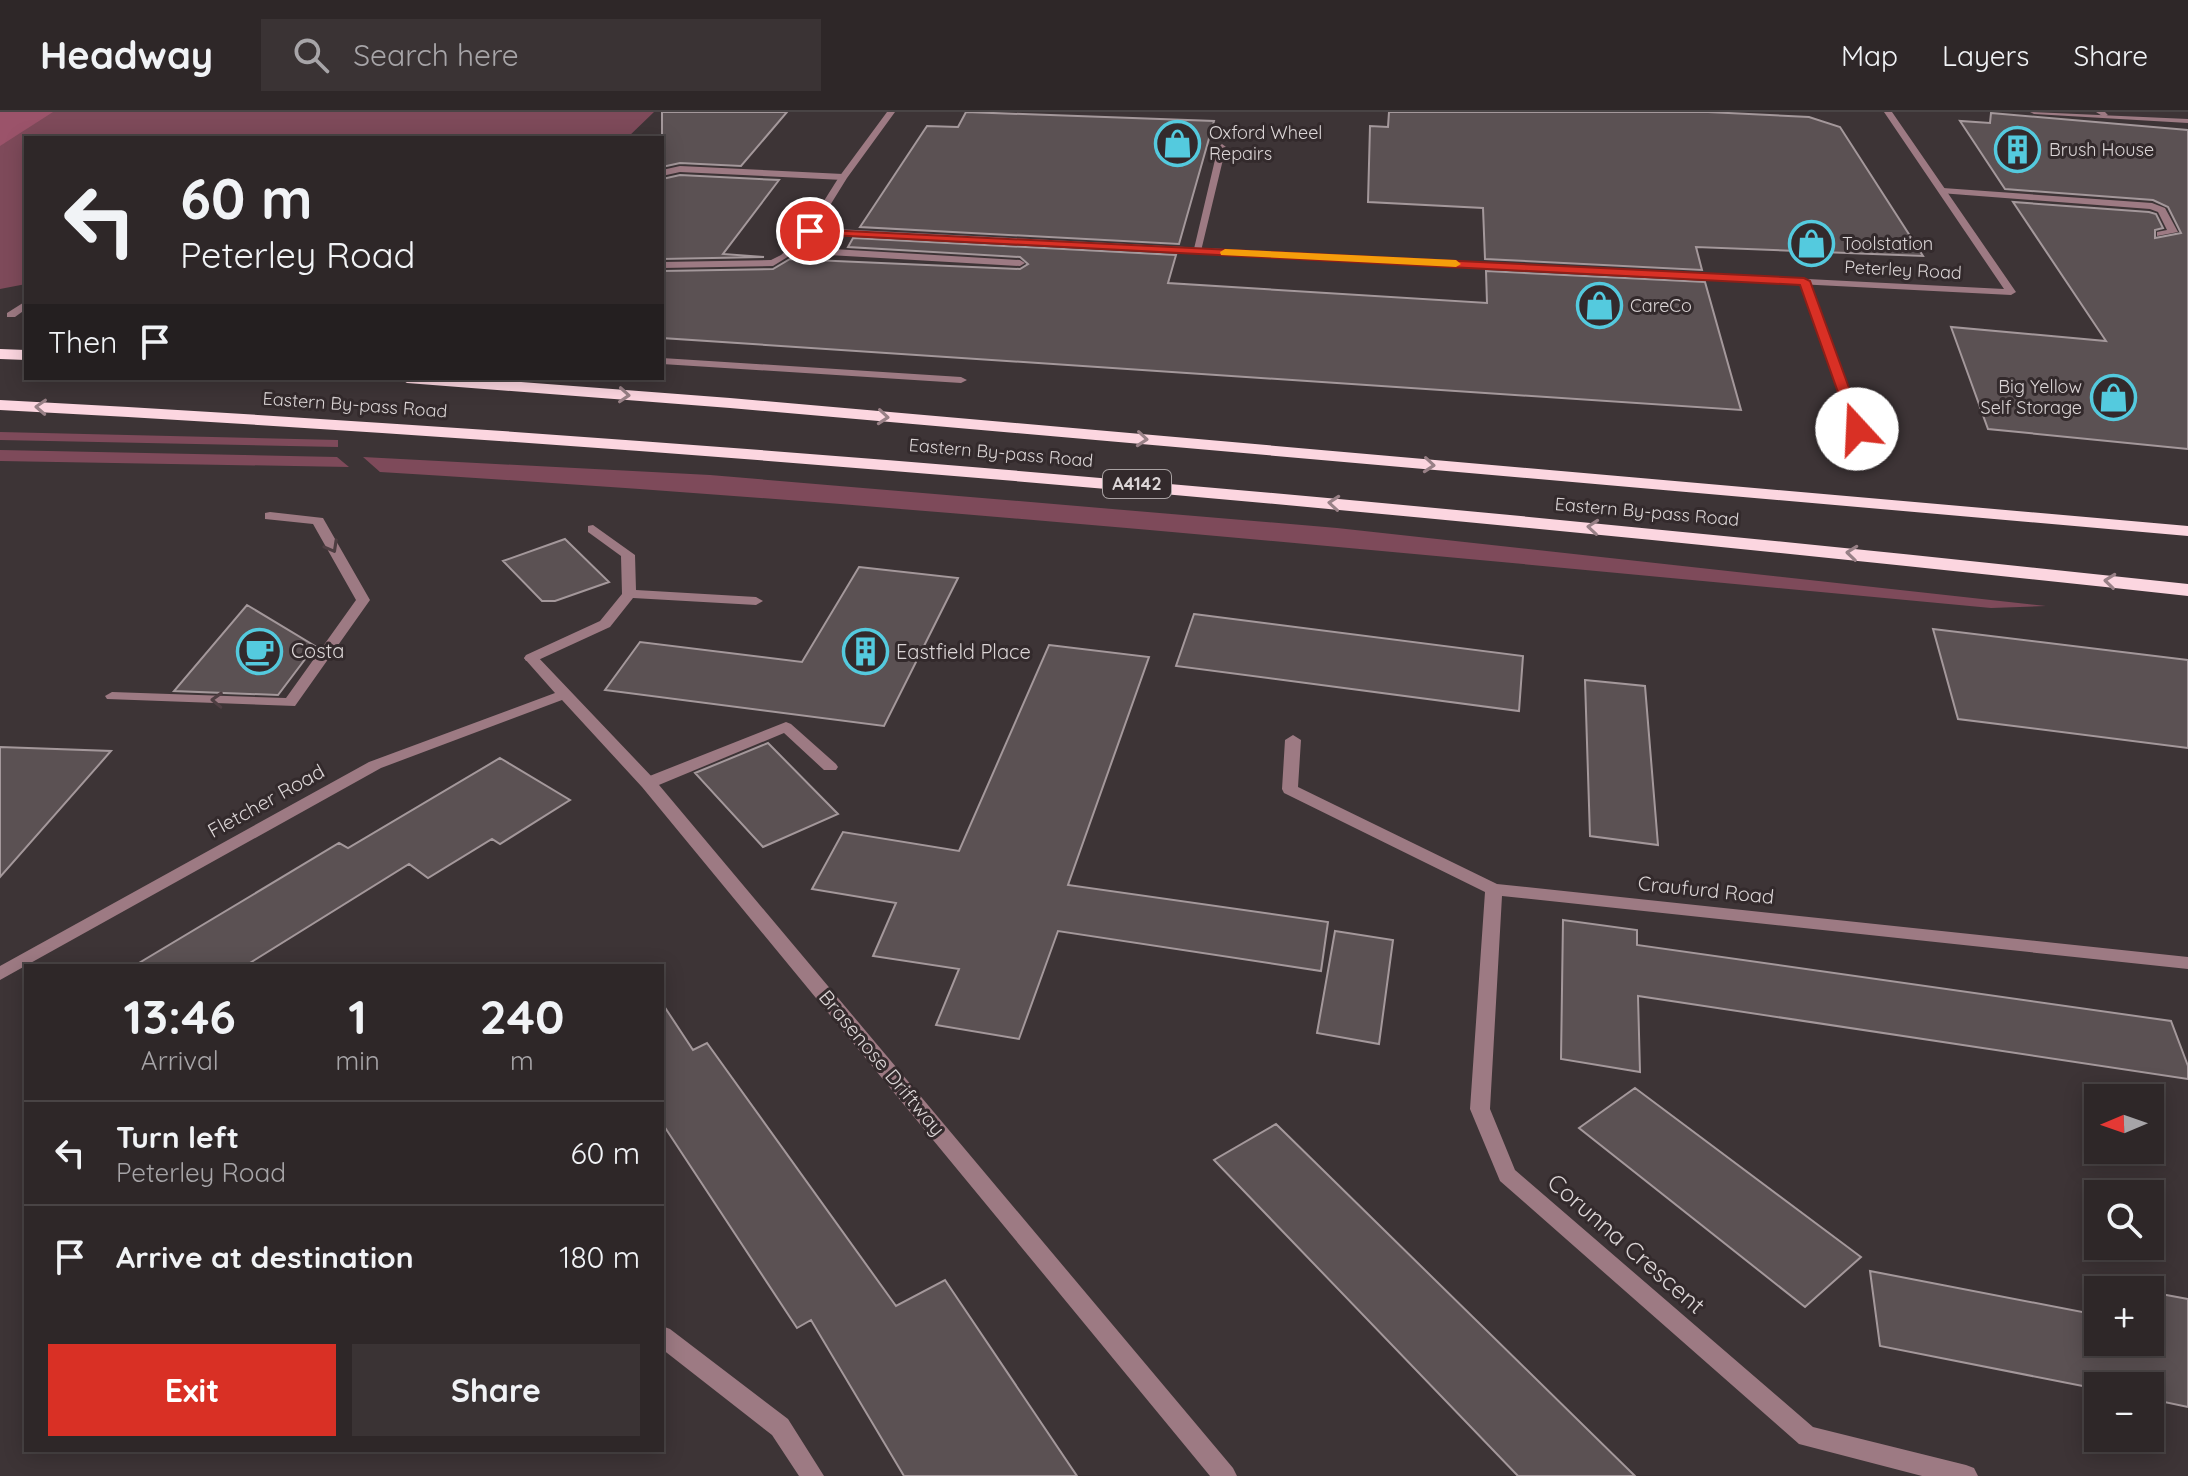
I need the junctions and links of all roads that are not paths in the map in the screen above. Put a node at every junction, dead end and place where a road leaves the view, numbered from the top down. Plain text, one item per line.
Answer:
1 (891, 112) edge
2 (1888, 112) edge
3 (2034, 112) edge
4 (2102, 114) edge
5 (2188, 121) edge
6 (1222, 147) dead end
7 (664, 173) edge
8 (843, 177) junction
9 (1943, 191) junction
10 (810, 231) junction
11 (2160, 234) dead end
12 (792, 250) junction
13 (1196, 251) junction
14 (1020, 263) dead end
15 (664, 265) edge
16 (1804, 281) junction
17 (24, 305) edge
18 (11, 315) dead end
19 (0, 354) edge
20 (24, 355) edge
21 (664, 361) edge
22 (433, 380) edge
23 (961, 380) dead end
24 (0, 405) edge
25 (1857, 429) dead end
26 (270, 516) dead end
27 (593, 529) dead end
28 (2188, 531) edge
29 (2188, 590) edge
30 (629, 594) junction
31 (756, 601) dead end
32 (566, 694) junction
33 (112, 696) dead end
34 (1293, 740) dead end
35 (830, 767) dead end
36 (648, 783) junction
37 (1494, 889) junction
38 (2188, 963) edge
39 (0, 974) edge
40 (664, 1338) edge
41 (812, 1476) edge
42 (1225, 1476) edge
43 (1966, 1476) edge

1 - 8 street
2 - 9 street, Peterley Road
3 - 4 street
4 - 5 street
6 - 13 street
7 - 8 street
8 - 10 street
9 - 11 street
9 - 16 street, Peterley Road
10 - 12 street
10 - 13 street, Peterley Road
12 - 14 street
12 - 15 street
13 - 16 street, Peterley Road
16 - 25 street
17 - 18 street
19 - 20 highway
21 - 23 street
22 -> 28 highway, Eastern By-pass Road / A4142
29 -> 24 highway, Eastern By-pass Road / A4142
26 -> 33 street
27 - 30 street
30 - 31 street
30 - 32 street, Brasenose Driftway
32 - 36 street, Brasenose Driftway
32 - 39 street, Fletcher Road
34 - 37 street, Craufurd Road
35 - 36 street
36 - 42 street, Brasenose Driftway
37 - 38 street, Craufurd Road
37 - 43 street, Corunna Crescent
40 - 41 street

